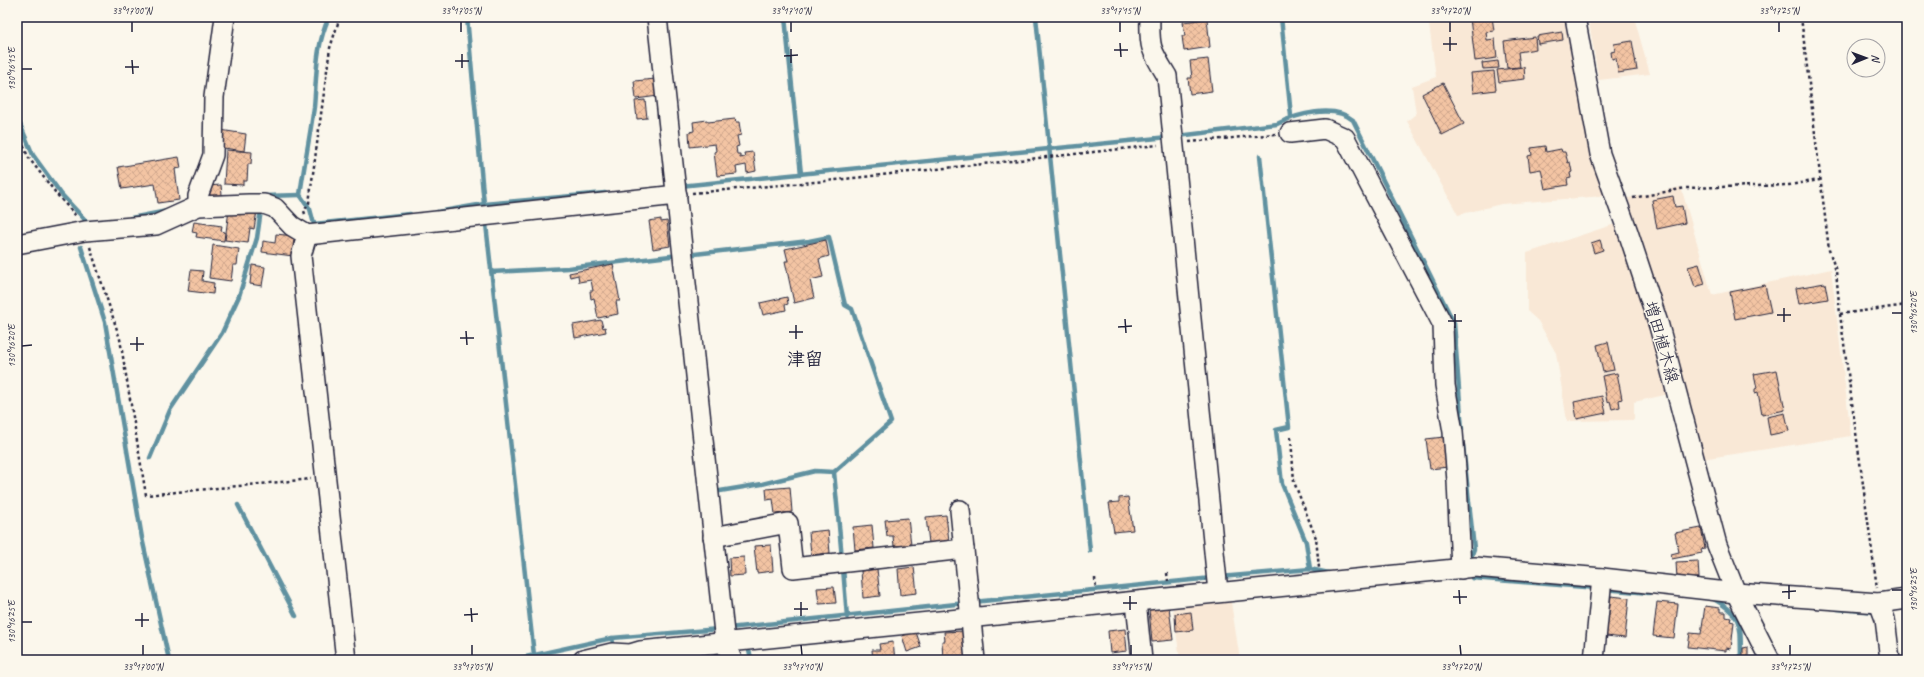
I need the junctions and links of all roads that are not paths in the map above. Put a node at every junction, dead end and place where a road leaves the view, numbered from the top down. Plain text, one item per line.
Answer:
1 (225, 17) edge
2 (657, 17) edge
3 (1150, 17) edge
4 (1575, 17) edge
5 (1295, 132) dead end
6 (676, 189) junction
7 (198, 201) junction
8 (307, 235) junction
9 (17, 244) edge
10 (960, 510) dead end
11 (713, 537) junction
12 (964, 549) junction
13 (1464, 565) junction
14 (1602, 585) junction
15 (1218, 592) junction
16 (1736, 593) junction
17 (1907, 599) edge
18 (1136, 602) junction
19 (970, 609) junction
20 (1881, 610) junction
21 (724, 636) junction
22 (624, 655) edge
23 (346, 660) edge
24 (583, 660) edge
25 (732, 660) edge
26 (975, 660) edge
27 (1142, 660) edge
28 (1594, 660) edge
29 (1770, 660) edge
30 (1890, 660) edge

1 - 7 street
2 - 6 street
3 - 15 street
4 - 16 street, 増田植木線
5 - 13 street
6 - 8 street
6 - 11 street
7 - 8 street
7 - 9 street
8 - 23 street
10 - 12 street
11 - 12 street
11 - 21 street
12 - 19 street
13 - 14 street
13 - 15 street
14 - 16 street
14 - 28 street
15 - 18 street
16 - 20 street
16 - 29 street, 増田植木線
17 - 20 street
18 - 19 street
18 - 27 street
19 - 21 street
19 - 26 street
20 - 30 street
21 - 22 street
21 - 25 street
22 - 24 street

